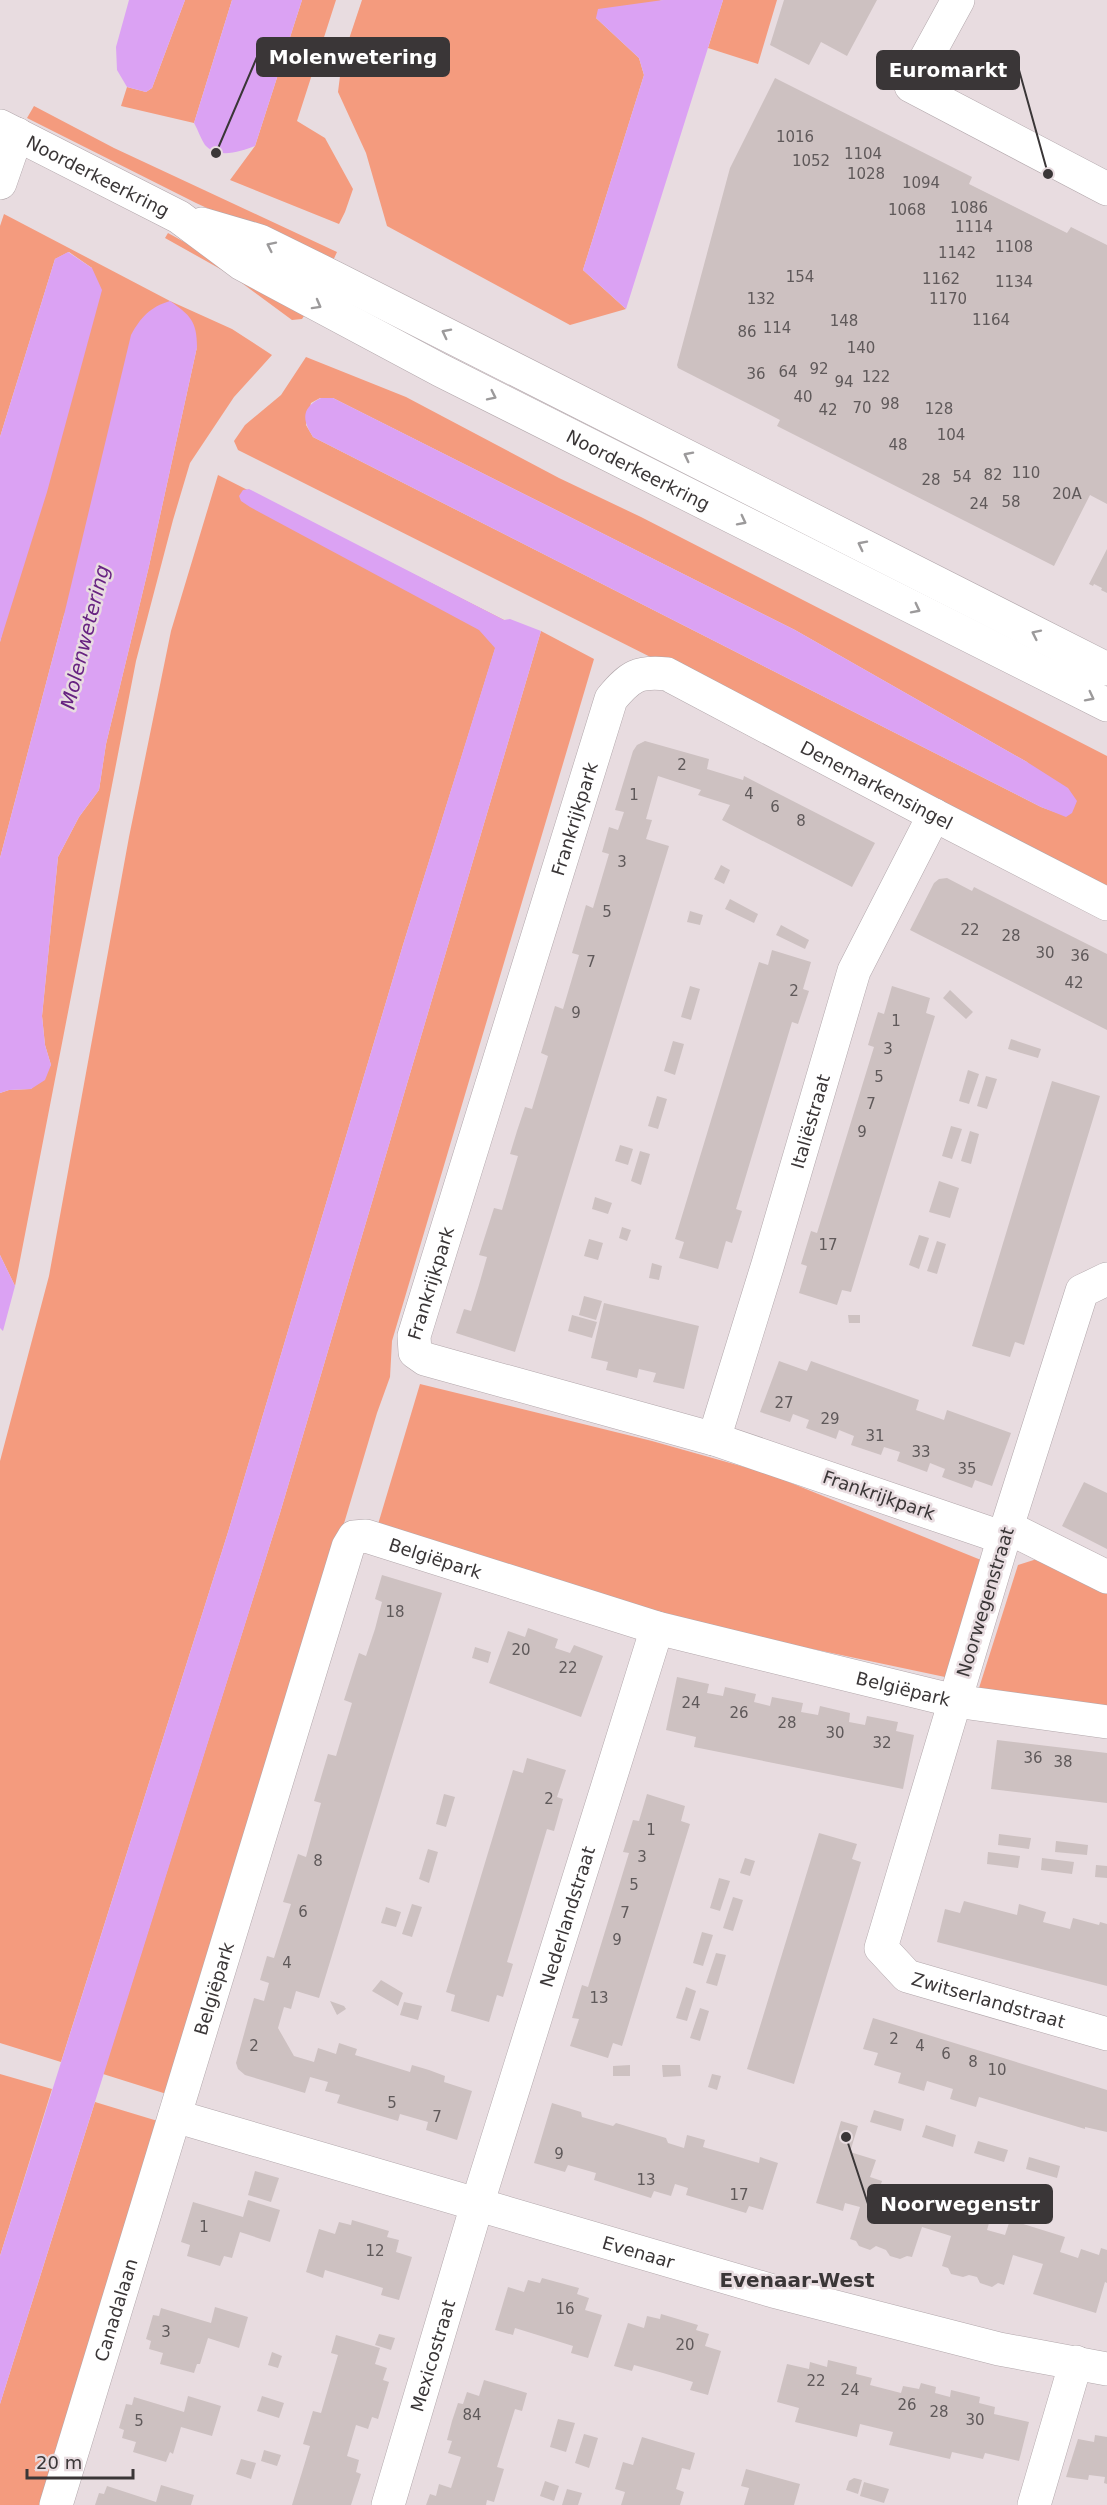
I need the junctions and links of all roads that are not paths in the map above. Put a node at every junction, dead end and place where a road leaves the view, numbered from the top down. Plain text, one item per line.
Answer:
1 (958, 0) edge
2 (8, 130) edge
3 (0, 183) edge
4 (1107, 189) edge
5 (179, 217) junction
6 (1107, 669) edge
7 (644, 672) joint
8 (1107, 705) edge
9 (934, 815) junction
10 (1107, 904) edge
11 (1094, 1285) edge
12 (714, 1439) junction
13 (1006, 1533) junction
14 (1107, 1577) edge
15 (657, 1628) junction
16 (955, 1701) junction
17 (1107, 1722) edge
18 (882, 1948) joint
19 (1107, 2034) edge
20 (175, 2116) junction
21 (477, 2205) junction
22 (1092, 2366) edge
23 (56, 2505) edge
24 (388, 2505) edge
25 (1034, 2505) edge

1 - 4 street
2 - 3 street
2 - 5 street, Noorderkeerkring
6 -> 5 street, Noorderkeerkring
5 -> 8 street, Noorderkeerkring
7 - 9 street, Denemarkensingel
7 - 12 street, Frankrijkpark
9 - 10 street, Denemarkensingel
9 - 12 street, Italiëstraat
11 - 13 street, Noorwegenstraat
12 - 13 street, Frankrijkpark
13 - 14 street, Frankrijkpark
13 - 16 street, Noorwegenstraat
15 - 16 street, Belgiëpark
15 - 20 street, Belgiëpark
15 - 21 street, Nederlandstraat
16 - 17 street, Belgiëpark
16 - 18 street, Noorwegenstraat
18 - 19 street, Zwitserlandstraat
20 - 21 street, Evenaar
20 - 23 street, Canadalaan
21 - 22 street, Evenaar
21 - 24 street, Mexicostraat
22 - 25 street

